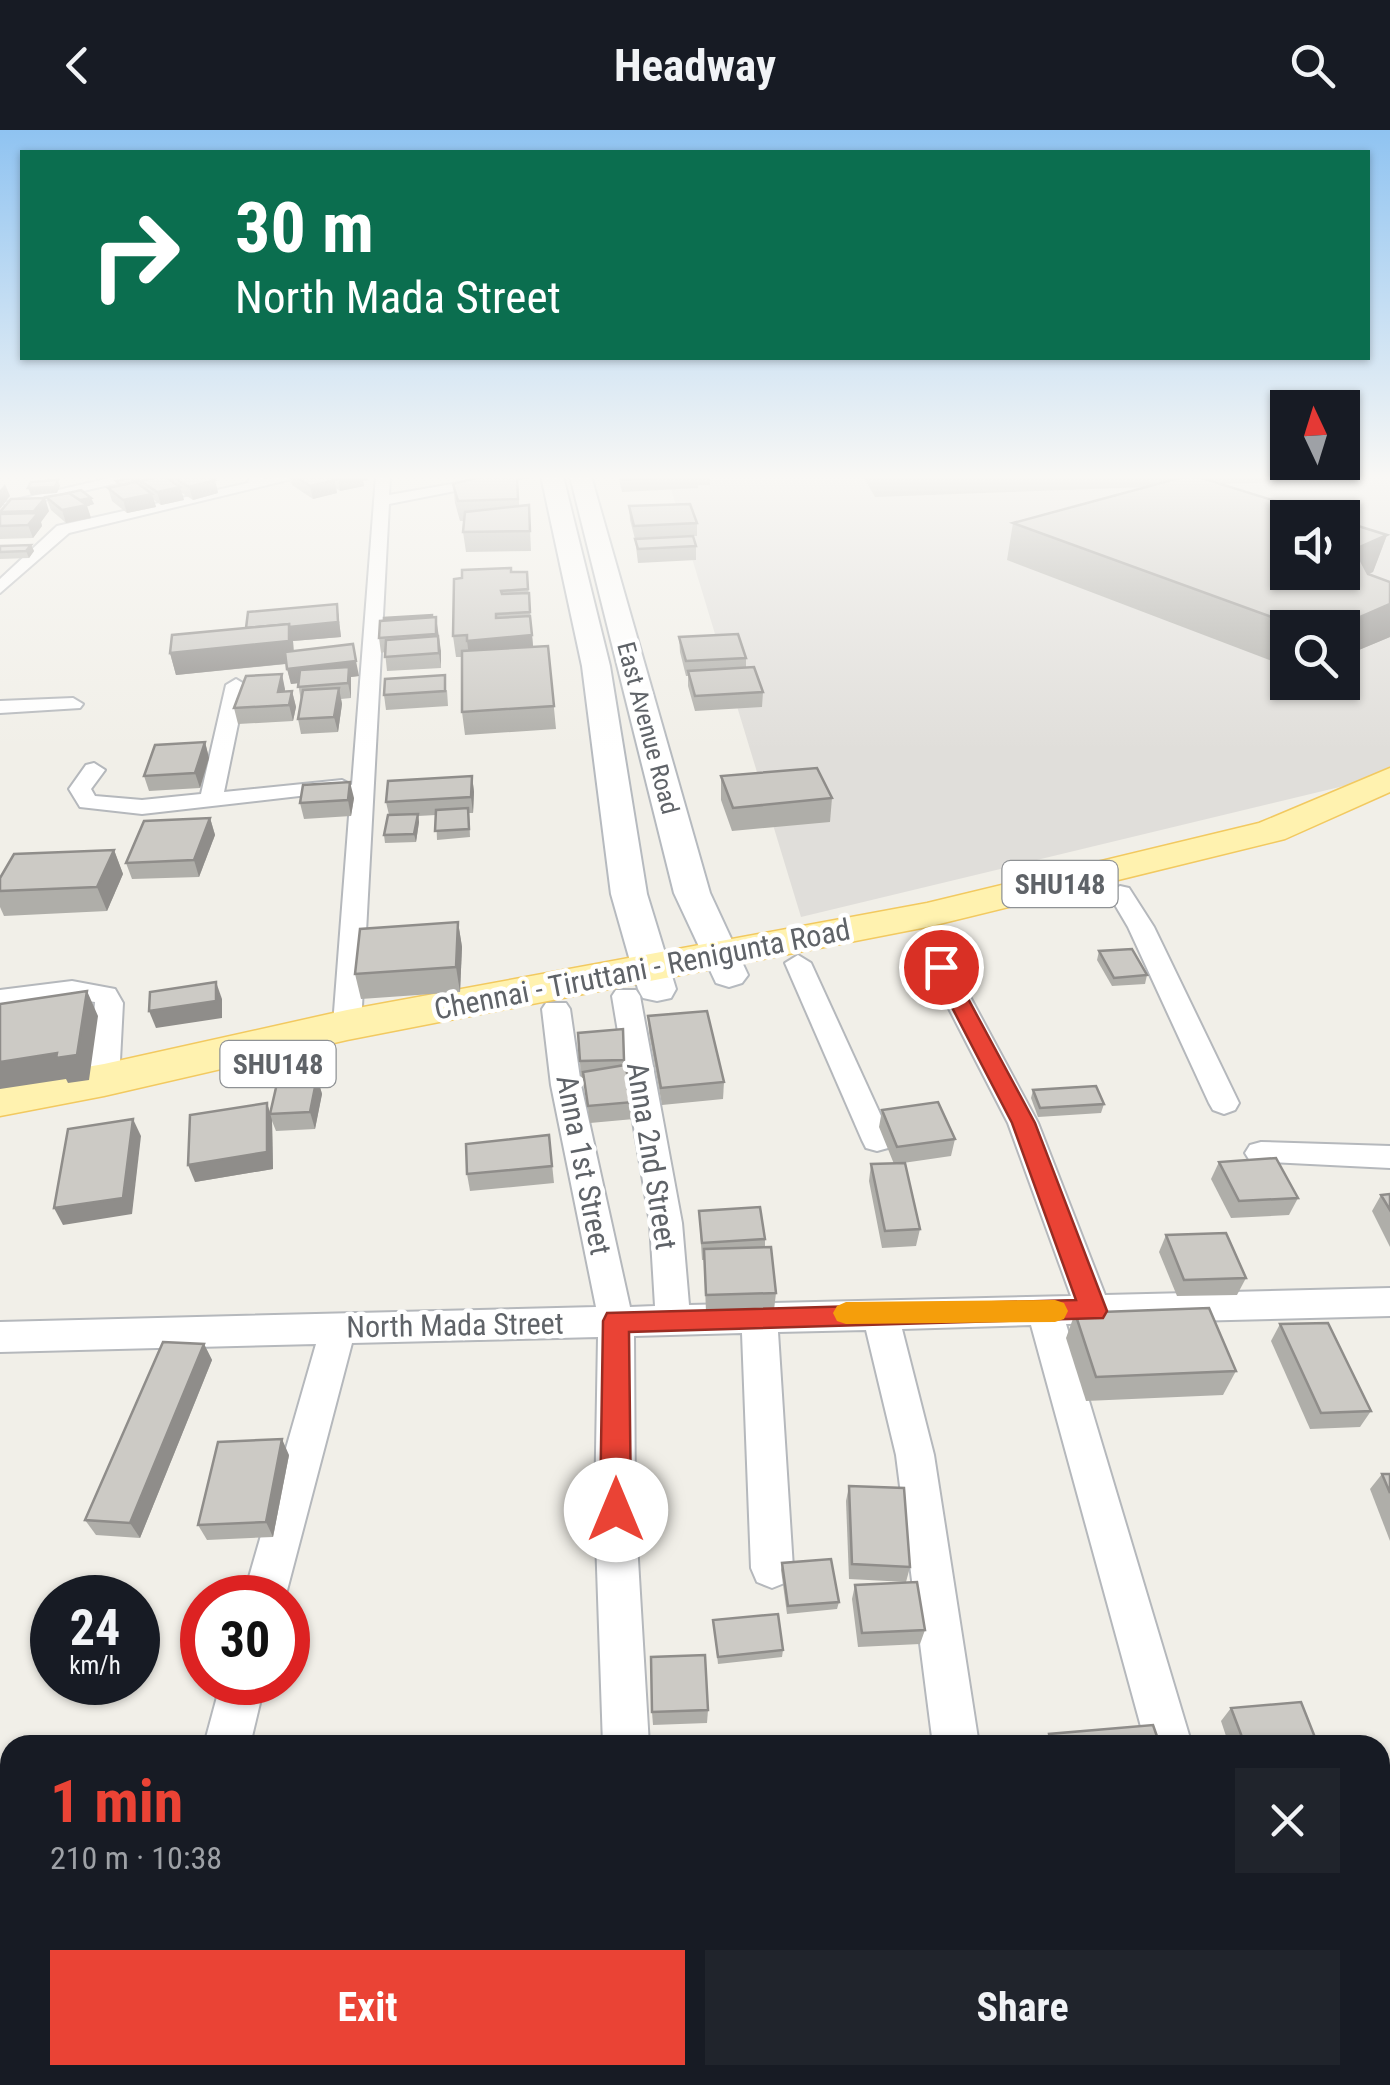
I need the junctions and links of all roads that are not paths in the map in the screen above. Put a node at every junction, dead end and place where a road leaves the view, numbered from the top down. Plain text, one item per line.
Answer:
1 (22, 567) edge
2 (377, 567) edge
3 (573, 567) edge
4 (605, 567) edge
5 (0, 588) edge
6 (236, 686) dead end
7 (72, 704) dead end
8 (0, 707) edge
9 (94, 770) dead end
10 (1390, 779) edge
11 (360, 786) junction
12 (211, 800) junction
13 (1390, 813) edge
14 (1120, 893) junction
15 (926, 939) junction
16 (798, 963) junction
17 (725, 965) junction
18 (644, 984) junction
19 (0, 998) edge
20 (556, 1009) junction
21 (347, 1024) junction
22 (104, 1080) junction
23 (0, 1098) edge
24 (1224, 1103) dead end
25 (0, 1125) edge
26 (876, 1140) dead end
27 (1261, 1154) dead end
28 (1390, 1157) edge
29 (1390, 1302) edge
30 (1045, 1311) junction
31 (1094, 1311) junction
32 (880, 1313) junction
33 (759, 1316) junction
34 (673, 1317) junction
35 (616, 1321) junction
36 (338, 1328) junction
37 (0, 1337) edge
38 (772, 1568) dead end
39 (270, 1575) edge
40 (237, 1705) edge
41 (230, 1735) edge
42 (626, 1735) edge
43 (955, 1735) edge
44 (1167, 1735) edge

1 - 5 street
2 - 11 street
3 - 18 main road, East Avenue Road
4 - 17 main road, East Avenue Road
6 - 12 street
7 - 8 street
9 - 12 street
10 - 17 main road, Chennai - Tiruttani - Renigunta Road / SHU148
11 - 12 street
11 - 21 street
13 - 14 main road, Chennai - Tiruttani - Renigunta Road / SHU148
14 - 15 main road, Chennai - Tiruttani - Renigunta Road / SHU148
14 - 24 street
15 - 16 main road, Chennai - Tiruttani - Renigunta Road / SHU148
15 - 31 street
16 - 17 main road, Chennai - Tiruttani - Renigunta Road / SHU148
16 - 26 street
17 - 18 main road, Chennai - Tiruttani - Renigunta Road / SHU148
18 - 20 main road, Chennai - Tiruttani - Renigunta Road / SHU148
18 - 21 main road, Chennai - Tiruttani - Renigunta Road / SHU148
18 - 34 street, Anna 2nd Street
19 - 22 street
20 - 25 main road, Chennai - Tiruttani - Renigunta Road / SHU148
20 - 35 street, Anna 1st Street
21 - 22 main road, Chennai - Tiruttani - Renigunta Road / SHU148
22 - 23 main road, Chennai - Tiruttani - Renigunta Road / SHU148
27 - 28 street
29 - 31 street, North Mada Street
30 - 31 street, North Mada Street
30 - 32 street, North Mada Street
30 - 44 street
32 - 33 street, North Mada Street
32 - 43 street
33 - 34 street, North Mada Street
33 - 38 street
34 - 35 street, North Mada Street
35 - 36 street, North Mada Street
35 - 42 street, Anna 1st Street
36 - 37 street, North Mada Street
36 - 39 street
40 - 41 street

